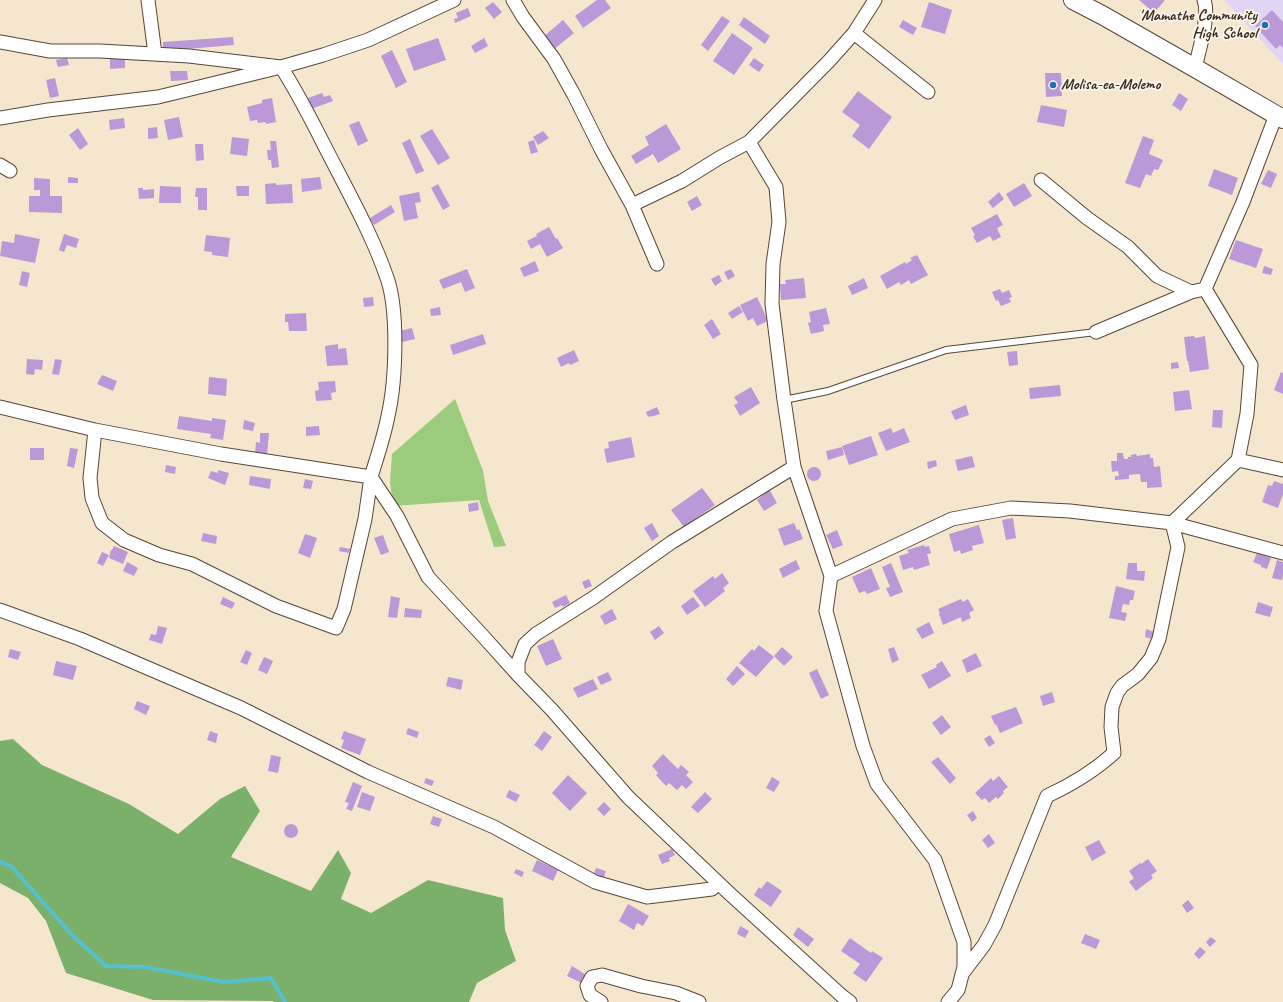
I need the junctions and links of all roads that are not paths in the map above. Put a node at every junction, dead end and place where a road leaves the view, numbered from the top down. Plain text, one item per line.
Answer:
1 (148, 0) edge
2 (454, 0) edge
3 (513, 0) edge
4 (875, 0) edge
5 (1073, 0) edge
6 (1204, 0) edge
7 (854, 33) junction
8 (0, 42) edge
9 (155, 54) junction
10 (281, 67) junction
11 (1195, 68) junction
12 (928, 92) dead end
13 (1279, 117) edge
14 (0, 118) edge
15 (749, 142) junction
16 (1041, 180) dead end
17 (632, 205) junction
18 (657, 264) dead end
19 (1205, 289) junction
20 (1191, 292) junction
21 (1096, 332) joint
22 (784, 400) junction
23 (0, 407) edge
24 (95, 430) junction
25 (1238, 460) junction
26 (794, 467) junction
27 (1283, 470) edge
28 (371, 477) junction
29 (1172, 523) junction
30 (1283, 553) edge
31 (831, 576) junction
32 (0, 610) edge
33 (518, 675) junction
34 (718, 883) junction
35 (962, 974) junction
36 (601, 1002) edge
37 (699, 1002) edge
38 (850, 1002) edge
39 (948, 1002) edge

1 - 9 street
2 - 10 street
3 - 17 street
4 - 7 street
5 - 11 main road
6 - 11 street
7 - 12 street
7 - 15 street
8 - 9 street
9 - 10 street
10 - 14 street
10 - 28 street
11 - 13 main road
13 - 19 street
15 - 17 street
15 - 22 street
16 - 20 street
17 - 18 street
19 - 20 street
19 - 25 street
20 - 21 street
21 - 22 lane
22 - 26 street
23 - 24 street
24 - 28 street
24 - 28 street
25 - 27 street
25 - 29 street
26 - 31 street
26 - 33 street
28 - 33 street
29 - 30 street
29 - 31 street
29 - 35 street
31 - 35 street
32 - 34 street
33 - 34 street
34 - 38 street
35 - 39 street
36 - 37 street

